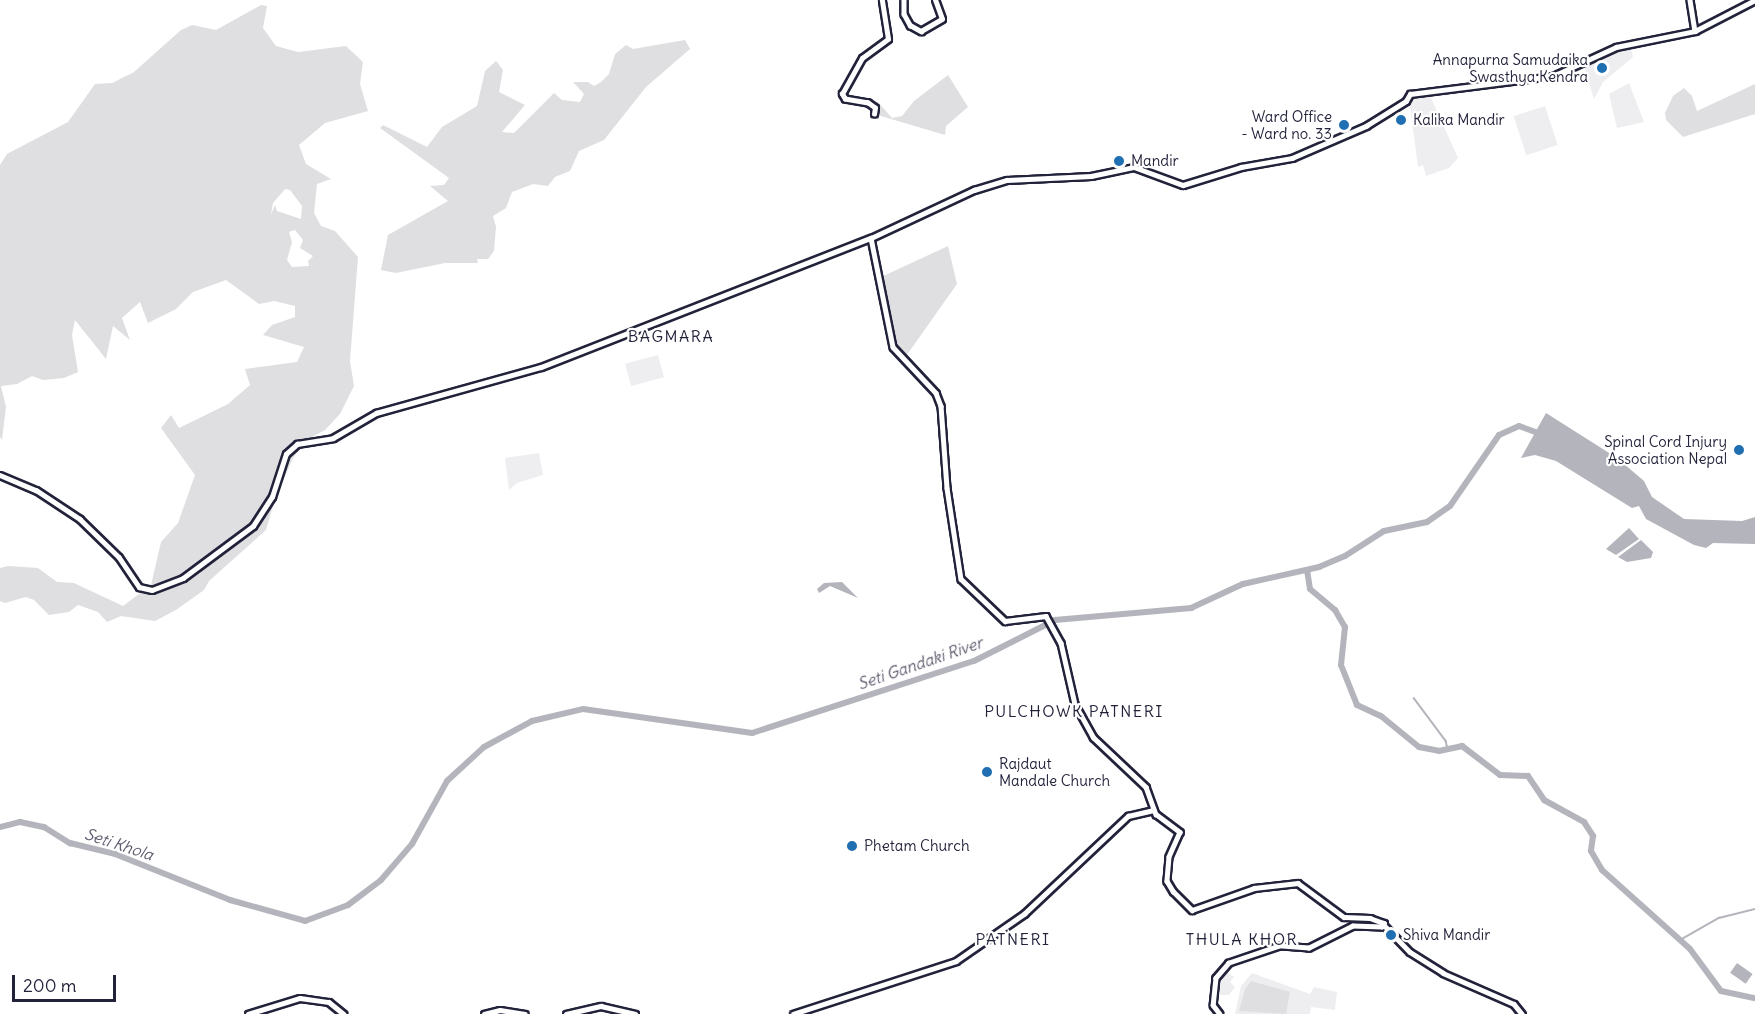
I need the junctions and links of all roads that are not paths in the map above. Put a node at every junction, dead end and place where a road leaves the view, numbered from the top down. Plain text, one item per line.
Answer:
1 (882, 0) edge
2 (904, 0) edge
3 (935, 0) edge
4 (1690, 0) edge
5 (1755, 0) edge
6 (1695, 31) junction
7 (874, 114) dead end
8 (871, 238) junction
9 (0, 476) edge
10 (1153, 810) junction
11 (1384, 925) junction
12 (248, 1014) edge
13 (344, 1014) edge
14 (484, 1014) edge
15 (525, 1014) edge
16 (566, 1014) edge
17 (635, 1014) edge
18 (793, 1014) edge
19 (1220, 1014) edge
20 (1522, 1014) edge

1 - 7 main road
2 - 3 main road
4 - 6 main road
5 - 6 main road
6 - 8 main road
8 - 9 main road
8 - 10 main road
10 - 11 main road
10 - 18 main road
11 - 19 main road
11 - 20 main road
12 - 13 main road
14 - 15 main road
16 - 17 main road

